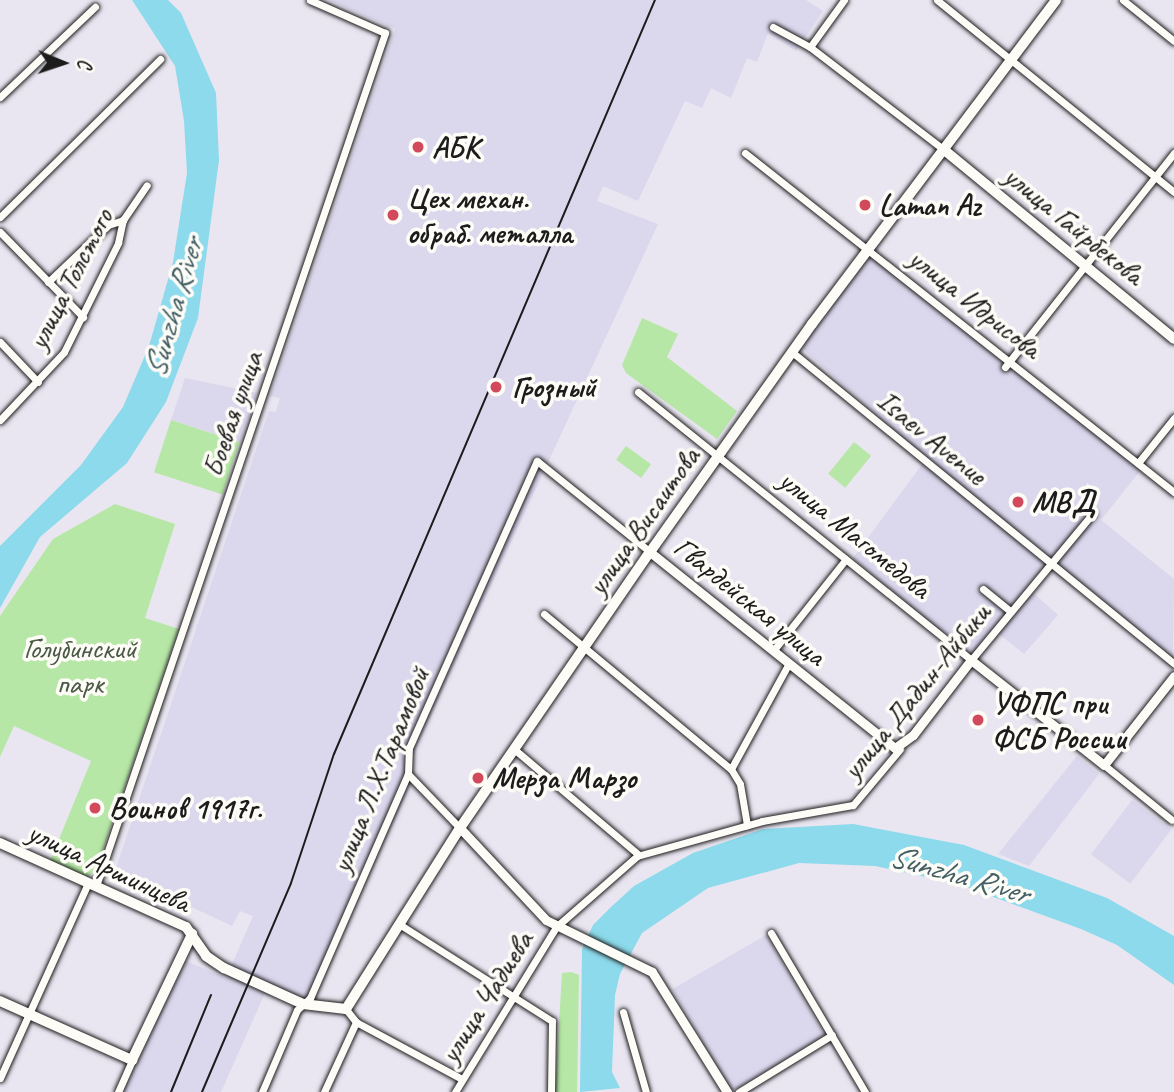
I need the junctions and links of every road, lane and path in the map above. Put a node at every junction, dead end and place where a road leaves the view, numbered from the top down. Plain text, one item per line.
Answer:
1 (310, 0) edge
2 (844, 0) edge
3 (937, 0) edge
4 (1056, 0) edge
5 (1123, 0) edge
6 (95, 8) dead end
7 (773, 27) dead end
8 (1174, 41) edge
9 (810, 47) junction
10 (160, 59) dead end
11 (1010, 60) junction
12 (0, 97) edge
13 (943, 149) junction
14 (745, 153) dead end
15 (1174, 153) edge
16 (1157, 177) junction
17 (147, 185) dead end
18 (1174, 192) edge
19 (0, 217) edge
20 (124, 220) junction
21 (0, 232) edge
22 (869, 249) junction
23 (1084, 265) junction
24 (48, 282) junction
25 (83, 317) junction
26 (1174, 339) edge
27 (0, 342) edge
28 (792, 352) junction
29 (1011, 360) junction
30 (1005, 368) dead end
31 (38, 382) junction
32 (638, 392) dead end
33 (1174, 418) edge
34 (0, 420) edge
35 (718, 455) junction
36 (537, 461) joint
37 (1138, 463) junction
38 (1174, 492) edge
39 (1092, 514) dead end
40 (650, 552) junction
41 (846, 559) junction
42 (1051, 563) junction
43 (983, 589) dead end
44 (1011, 612) junction
45 (544, 614) dead end
46 (586, 645) junction
47 (773, 651) junction
48 (971, 660) junction
49 (789, 663) junction
50 (1174, 663) edge
51 (1174, 676) edge
52 (514, 749) junction
53 (901, 749) junction
54 (1104, 765) junction
55 (731, 768) junction
56 (408, 774) junction
57 (1172, 820) dead end
58 (747, 825) junction
59 (460, 828) junction
60 (0, 844) edge
61 (639, 855) junction
62 (92, 885) junction
63 (399, 924) junction
64 (556, 927) junction
65 (771, 933) dead end
66 (192, 934) junction
67 (510, 995) junction
68 (0, 1001) edge
69 (303, 1004) junction
70 (346, 1009) junction
71 (623, 1012) dead end
72 (29, 1014) junction
73 (356, 1022) junction
74 (832, 1035) junction
75 (132, 1060) junction
76 (0, 1078) edge
77 (462, 1079) junction
78 (118, 1092) edge
79 (262, 1092) edge
80 (324, 1092) edge
81 (455, 1092) edge
82 (551, 1092) edge
83 (646, 1092) edge
84 (727, 1092) edge
85 (739, 1092) edge
86 (865, 1092) edge

1 - 62 street, Боевая улица
2 - 9 street
3 - 11 street
4 - 11 main road, улица Висаитова
5 - 8 street
6 - 12 street
7 - 9 street
9 - 13 street
10 - 19 street
11 - 13 main road, улица Висаитова
11 - 16 street
13 - 22 main road, улица Висаитова
13 - 23 main road, улица Гайрбекова
14 - 22 street, улица Идрисова
15 - 16 street
16 - 18 street
16 - 23 street
17 - 20 street, улица Толстого
20 - 24 street
20 - 25 street, улица Толстого
21 - 24 street
22 - 28 main road, улица Висаитова
22 - 29 street, улица Идрисова
23 - 26 main road, улица Гайрбекова
23 - 29 street
24 - 25 street
25 - 31 street, улица Толстого
27 - 31 street
28 - 35 main road, улица Висаитова
28 - 42 street, Isaev Avenue
29 - 30 street
29 - 37 street, улица Идрисова
31 - 34 street, улица Толстого
32 - 35 street, улица Магомедова
33 - 37 street
35 - 40 main road, улица Висаитова
35 - 41 street, улица Магомедова
36 - 40 street, Гвардейская улица
36 - 56 street, улица Л.Х.Тарамовой
37 - 38 street, улица Идрисова
39 - 42 street, улица Дадин-Айбики
40 - 46 main road, улица Висаитова
40 - 47 street, Гвардейская улица
41 - 47 street
41 - 48 street, улица Магомедова
42 - 44 street, улица Дадин-Айбики
42 - 50 street, Isaev Avenue
43 - 44 street
44 - 48 street, улица Дадин-Айбики
45 - 46 street
46 - 52 main road, улица Висаитова
46 - 55 street
47 - 49 street, Гвардейская улица
48 - 53 street, улица Дадин-Айбики
48 - 54 street, улица Магомедова
49 - 53 street, Гвардейская улица
49 - 55 street
51 - 54 street
52 - 59 main road, улица Висаитова
52 - 61 street
53 - 58 street, улица Дадин-Айбики
54 - 57 street, улица Магомедова
55 - 58 street
56 - 59 street
56 - 69 street, улица Л.Х.Тарамовой
58 - 61 street, улица Дадин-Айбики
59 - 63 main road, улица Висаитова
59 - 64 street
60 - 62 main road, улица Аршинцева
61 - 64 street, улица Дадин-Айбики
62 - 66 main road, улица Аршинцева
62 - 72 street
63 - 67 street
63 - 70 main road, улица Висаитова
64 - 67 street, улица Чадиева
64 - 84 street
65 - 74 street
66 - 69 main road, улица Аршинцева
66 - 75 main road
67 - 77 street, улица Чадиева
67 - 82 street
68 - 72 main road
69 - 70 main road, улица Аршинцева
69 - 79 street, улица Л.Х.Тарамовой
70 - 73 street
71 - 83 street
72 - 75 main road
72 - 76 street
73 - 77 street
73 - 80 street
74 - 85 street
74 - 86 street
75 - 78 street
77 - 81 street, улица Чадиева

